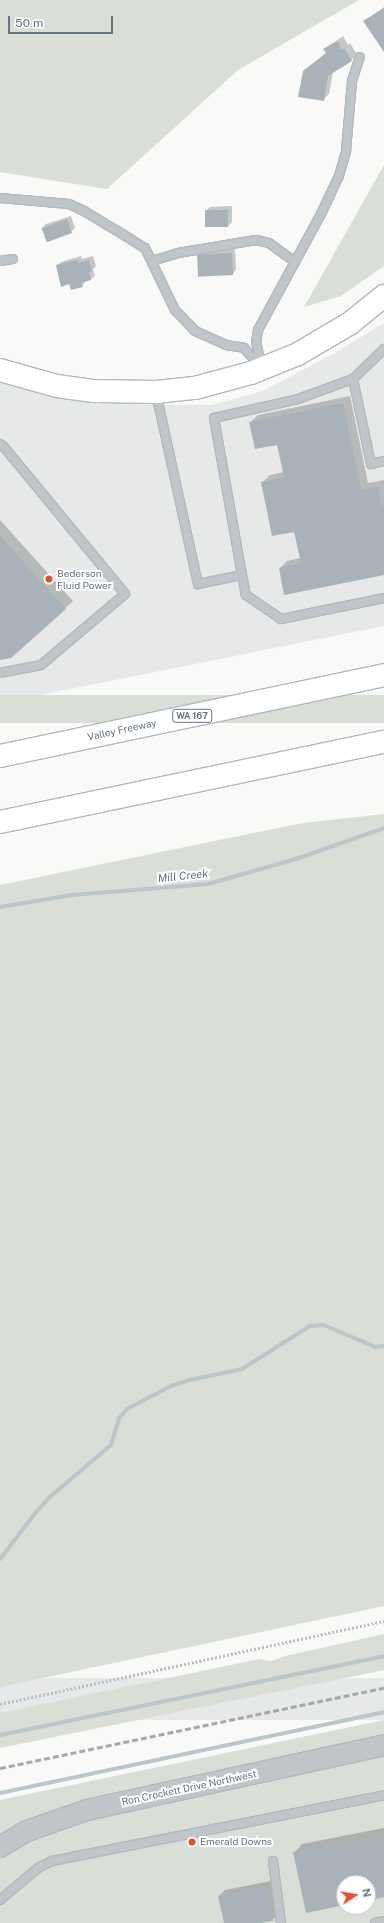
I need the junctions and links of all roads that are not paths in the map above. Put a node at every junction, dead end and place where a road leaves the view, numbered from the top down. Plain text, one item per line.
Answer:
1 (360, 57) dead end
2 (0, 198) edge
3 (13, 259) dead end
4 (0, 261) edge
5 (152, 261) junction
6 (295, 262) junction
7 (384, 296) edge
8 (384, 349) edge
9 (262, 369) junction
10 (0, 370) edge
11 (353, 379) junction
12 (156, 392) junction
13 (0, 444) edge
14 (384, 461) edge
15 (242, 575) junction
16 (384, 598) edge
17 (0, 673) edge
18 (384, 675) edge
19 (384, 742) edge
20 (0, 756) edge
21 (0, 822) edge
22 (384, 1745) edge
23 (384, 1795) edge
24 (0, 1846) edge
25 (273, 1861) dead end
26 (0, 1900) edge
27 (384, 1921) edge
28 (281, 1923) edge
29 (375, 1923) edge

1 - 6 lane
2 - 5 lane
3 - 4 lane
5 - 6 lane
5 - 9 lane
6 - 9 lane
7 - 9 main road
8 - 11 lane
9 - 12 main road
10 - 12 main road
11 - 14 lane
11 - 15 lane
12 - 15 lane
13 - 17 lane
15 - 16 lane
18 - 20 main road, Valley Freeway / WA 167
19 - 21 main road
22 - 24 street, Ron Crockett Drive Northwest
23 - 26 lane
25 - 28 lane
27 - 29 lane

